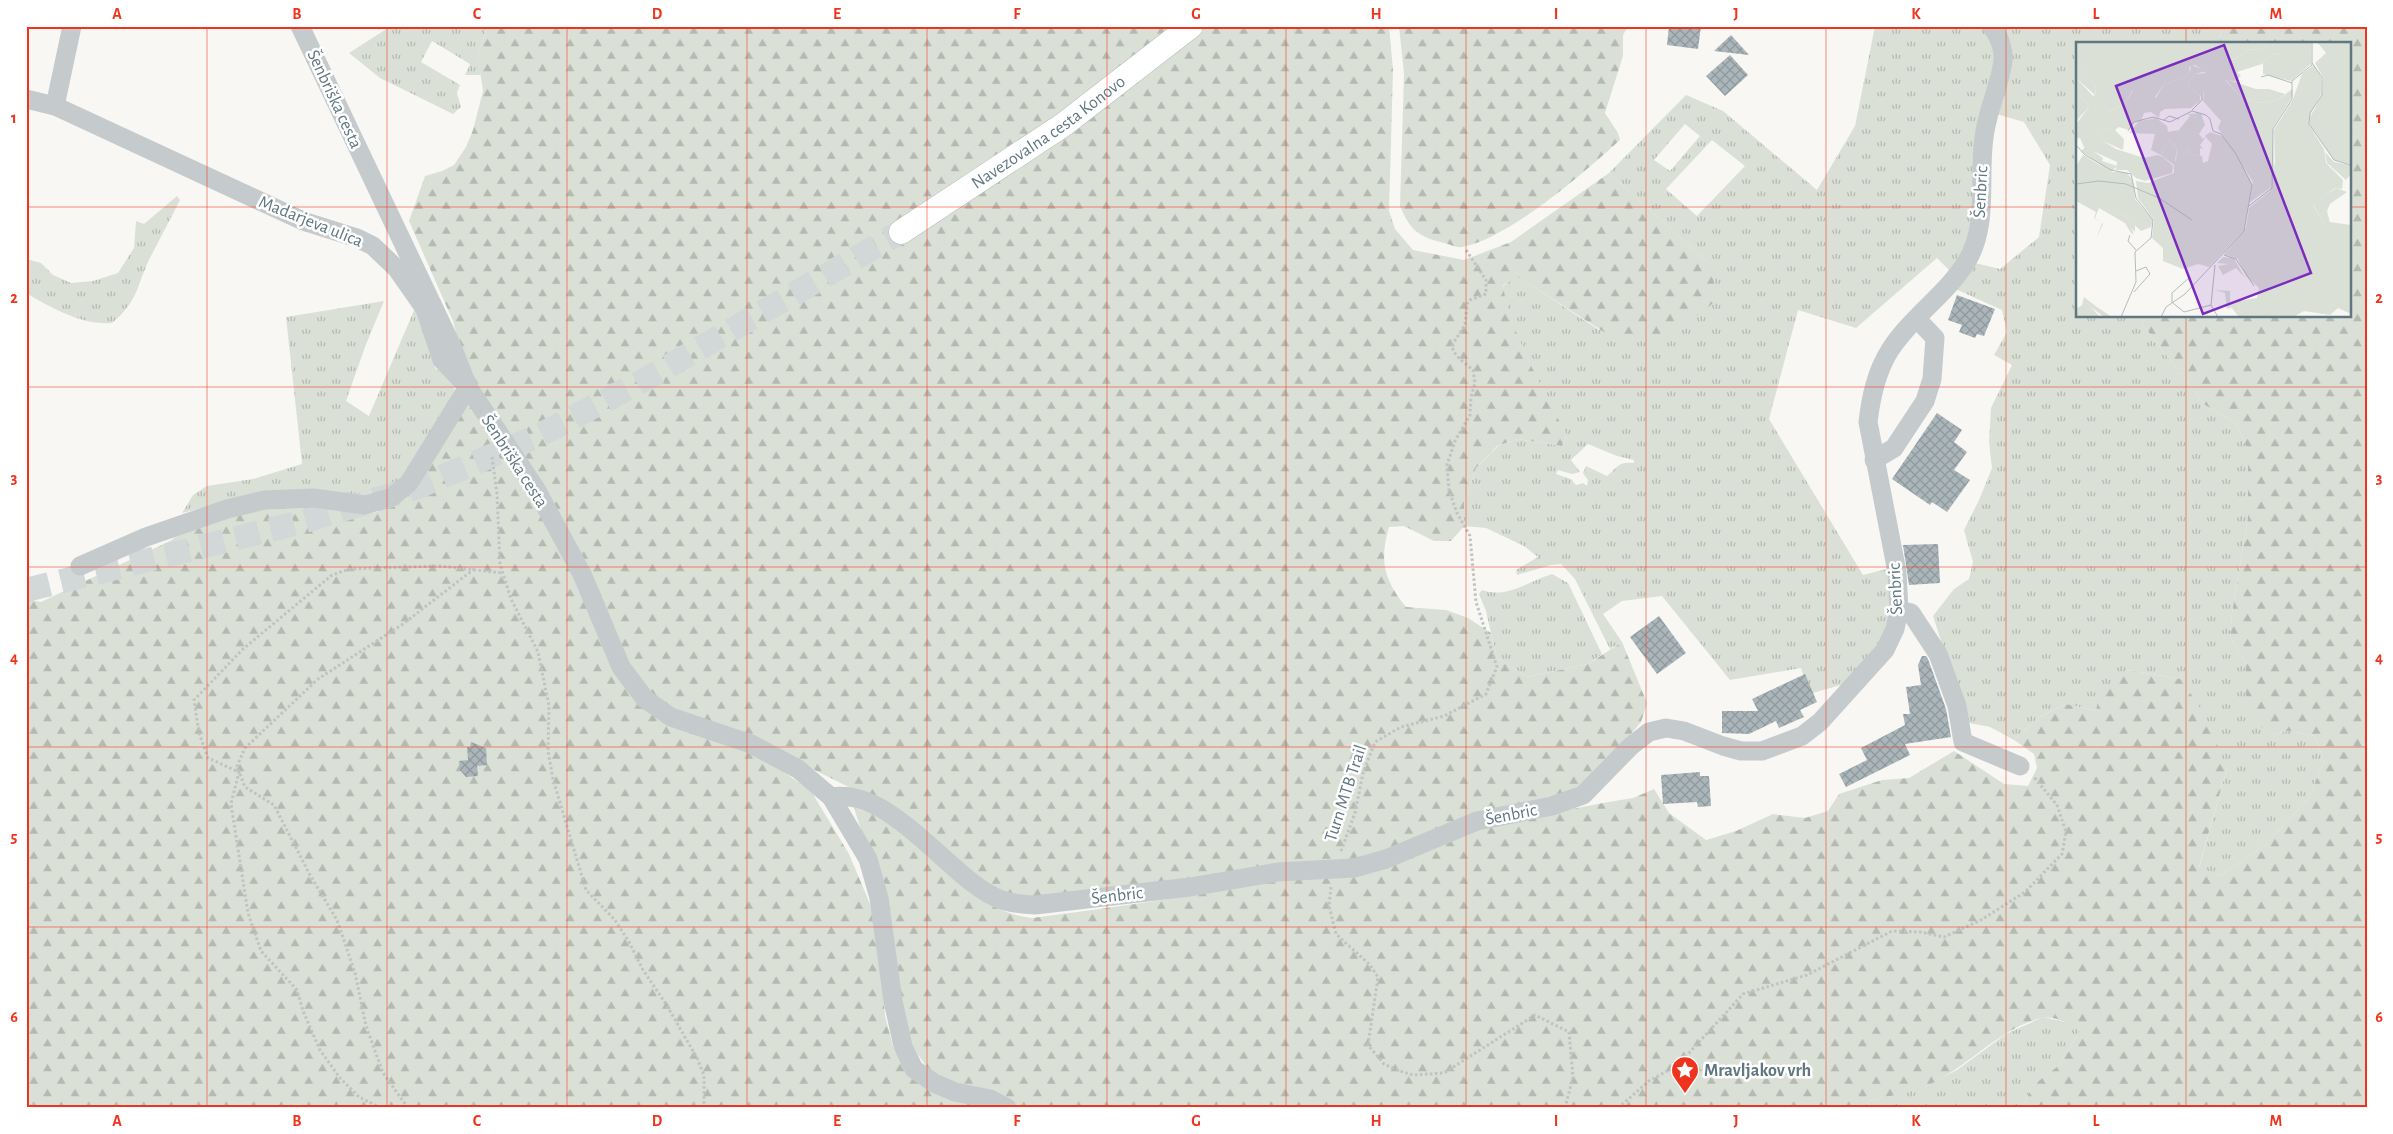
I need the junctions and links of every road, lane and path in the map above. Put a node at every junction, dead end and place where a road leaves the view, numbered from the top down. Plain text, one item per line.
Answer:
1 (72, 26) edge
2 (300, 26) edge
3 (1191, 26) edge
4 (1991, 26) edge
5 (26, 100) edge
6 (55, 106) junction
7 (901, 232) tunnel mouth
8 (1466, 250) dead end
9 (1916, 318) junction
10 (468, 387) junction
11 (490, 449) dead end
12 (1874, 460) junction
13 (80, 566) dead end
14 (474, 569) junction
15 (503, 573) junction
16 (1899, 610) junction
17 (2020, 766) joint
18 (239, 772) junction
19 (831, 797) junction
20 (1332, 871) junction
21 (381, 1108) edge
22 (408, 1108) edge
23 (704, 1108) edge
24 (1007, 1108) edge
25 (1566, 1108) edge
26 (1618, 1108) edge

1 - 6 street
2 - 10 street, Šenbriška cesta
3 - 7 main road, Navezovalna cesta Konovo
4 - 9 street, Šenbric
5 - 6 street, Madarjeva ulica
6 - 10 street, Madarjeva ulica
8 - 20 path, Turn MTB Trail
9 - 12 street, Šenbric
9 - 12 street
10 - 13 street
10 - 19 street, Šenbriška cesta
11 - 15 path
12 - 16 street, Šenbric
14 - 15 path
14 - 18 path
14 - 18 path
15 - 23 path
16 - 17 street
16 - 20 street, Šenbric
17 - 26 path
18 - 21 path
18 - 22 path
19 - 20 street, Šenbric
19 - 24 street
20 - 25 path, Turn MTB Trail

